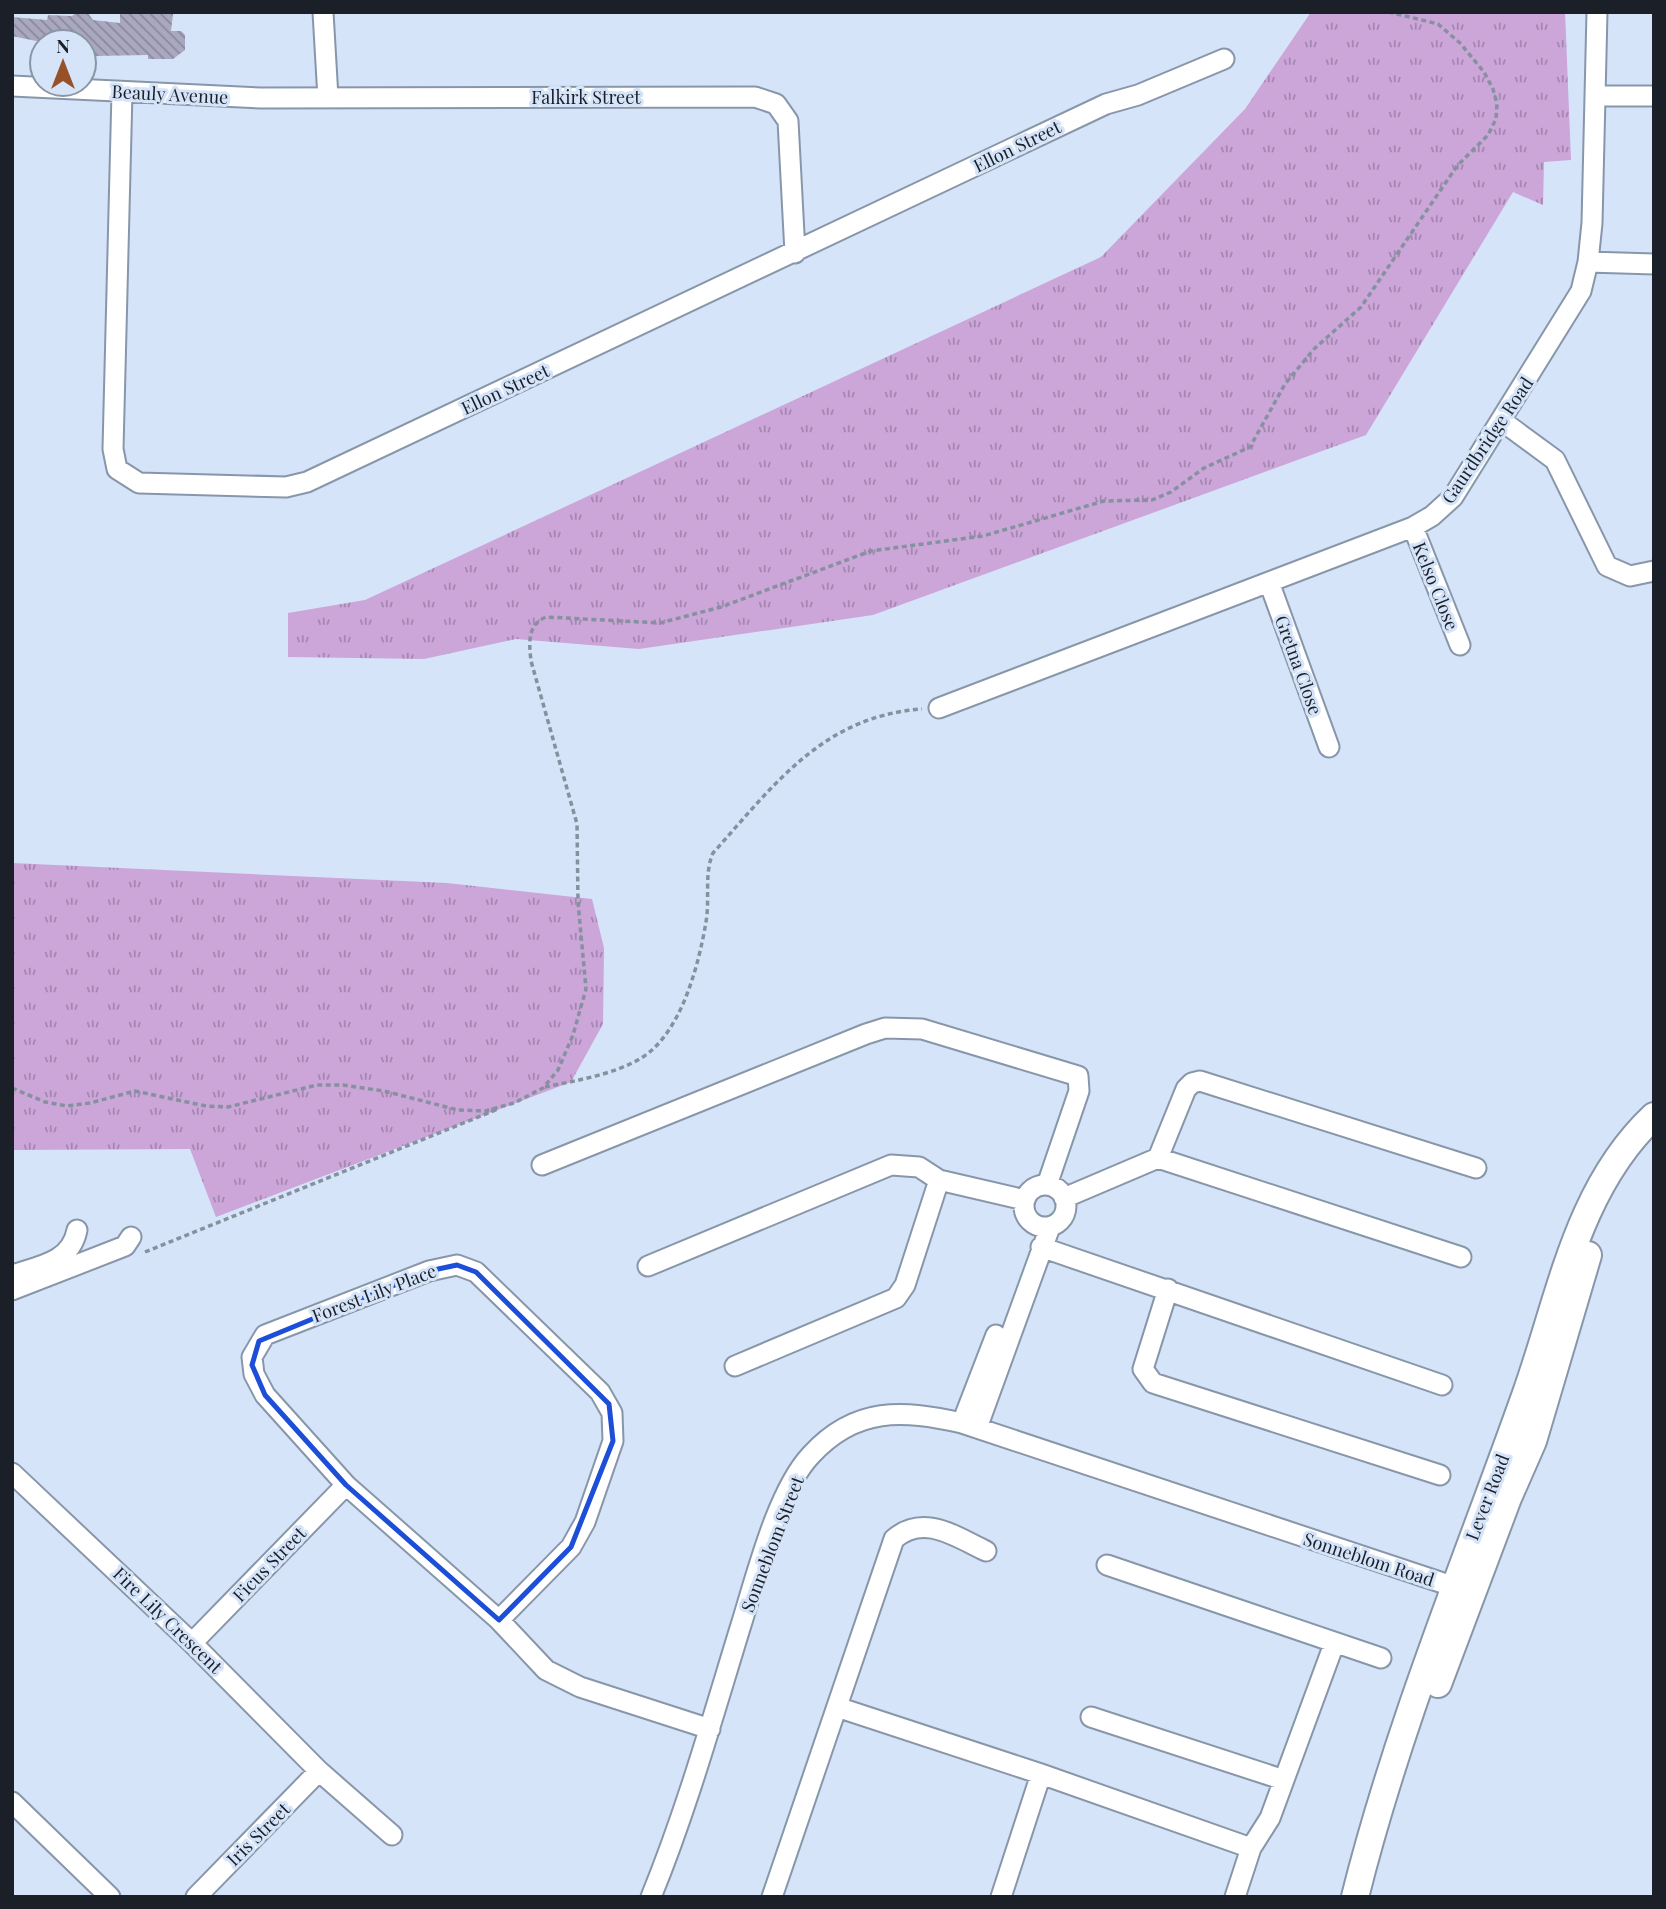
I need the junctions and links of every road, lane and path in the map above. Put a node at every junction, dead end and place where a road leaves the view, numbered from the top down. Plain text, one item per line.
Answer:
1 (323, 12) edge
2 (1389, 12) edge
3 (1597, 12) edge
4 (1224, 59) dead end
5 (12, 86) edge
6 (122, 92) junction
7 (1597, 96) junction
8 (1654, 96) edge
9 (328, 97) junction
10 (795, 253) junction
11 (1588, 262) junction
12 (1654, 264) edge
13 (1502, 421) junction
14 (1413, 527) junction
15 (1654, 571) edge
16 (1269, 582) junction
17 (1460, 645) dead end
18 (939, 708) joint
19 (1329, 747) dead end
20 (12, 1088) edge
21 (543, 1088) junction
22 (514, 1103) junction
23 (1654, 1116) edge
24 (1654, 1135) edge
25 (1158, 1158) junction
26 (542, 1165) dead end
27 (1476, 1168) dead end
28 (939, 1181) junction
29 (1047, 1185) junction
30 (1064, 1198) junction
31 (1025, 1200) junction
32 (1043, 1226) junction
33 (77, 1230) dead end
34 (138, 1245) joint
35 (1041, 1247) junction
36 (1461, 1257) dead end
37 (648, 1266) dead end
38 (12, 1275) edge
39 (1168, 1289) junction
40 (12, 1290) edge
41 (995, 1354) junction
42 (735, 1366) dead end
43 (1442, 1385) dead end
44 (970, 1425) junction
45 (12, 1473) edge
46 (1440, 1475) dead end
47 (346, 1485) junction
48 (1267, 1525) joint
49 (986, 1552) dead end
50 (1107, 1565) dead end
51 (1462, 1590) junction
52 (499, 1620) junction
53 (192, 1643) junction
54 (1334, 1644) junction
55 (1381, 1658) dead end
56 (838, 1707) junction
57 (1091, 1717) dead end
58 (710, 1729) junction
59 (319, 1772) junction
60 (1041, 1774) junction
61 (1284, 1780) junction
62 (12, 1802) edge
63 (392, 1835) dead end
64 (1251, 1848) junction
65 (110, 1897) edge
66 (196, 1897) edge
67 (651, 1897) edge
68 (772, 1897) edge
69 (1001, 1897) edge
70 (1235, 1897) edge
71 (1355, 1897) edge
72 (1364, 1897) edge

1 - 9 street
2 - 21 path
3 - 7 street, Gaurdbridge Road
4 - 10 street, Ellon Street
5 - 6 street, Beauly Avenue
6 - 9 street, Beauly Avenue
6 - 10 street, Ellon Street
7 - 8 street
7 - 11 street, Gaurdbridge Road
9 - 10 street, Falkirk Street
11 - 12 street
11 - 13 street, Gaurdbridge Road
13 - 14 street, Gaurdbridge Road
13 - 15 street
14 - 16 street, Gaurdbridge Road
14 - 17 street, Kelso Close
16 - 18 street, Gaurdbridge Road
16 - 19 street, Gretna Close
18 - 21 path
20 - 22 path
21 - 22 path
22 - 34 path
23 - 51 main road, Lever Road
24 - 51 main road, Lever Road
25 - 27 street
25 - 30 street
25 - 36 street
26 - 29 street
28 - 31 street
28 - 37 street
28 - 42 street
29 - 30 street
29 - 31 street
30 - 32 street
31 - 32 street
32 - 35 street
32 - 41 street
33 - 38 street
34 - 40 street
35 - 39 street
35 - 41 street
39 - 43 street
39 - 46 street
41 - 44 street
44 - 48 street, Sonneblom Street
44 - 58 street, Sonneblom Street
45 - 53 street, Fire Lily Crescent
47 - 52 street, Forest Lily Place
47 - 52 street, Forest Lily Place
47 - 53 street, Ficus Street
48 - 51 street, Sonneblom Road
49 - 56 street
50 - 54 street
51 - 71 main road, Lever Road
51 - 72 main road, Lever Road
52 - 58 street, Forest Lily Place
53 - 59 street, Fire Lily Crescent
54 - 55 street
54 - 61 street
56 - 60 street
56 - 68 street
57 - 61 street
58 - 67 street, Sonneblom Street
59 - 63 street, Fire Lily Crescent
59 - 66 street, Iris Street
60 - 64 street
60 - 69 street
61 - 64 street
62 - 65 street
64 - 70 street

